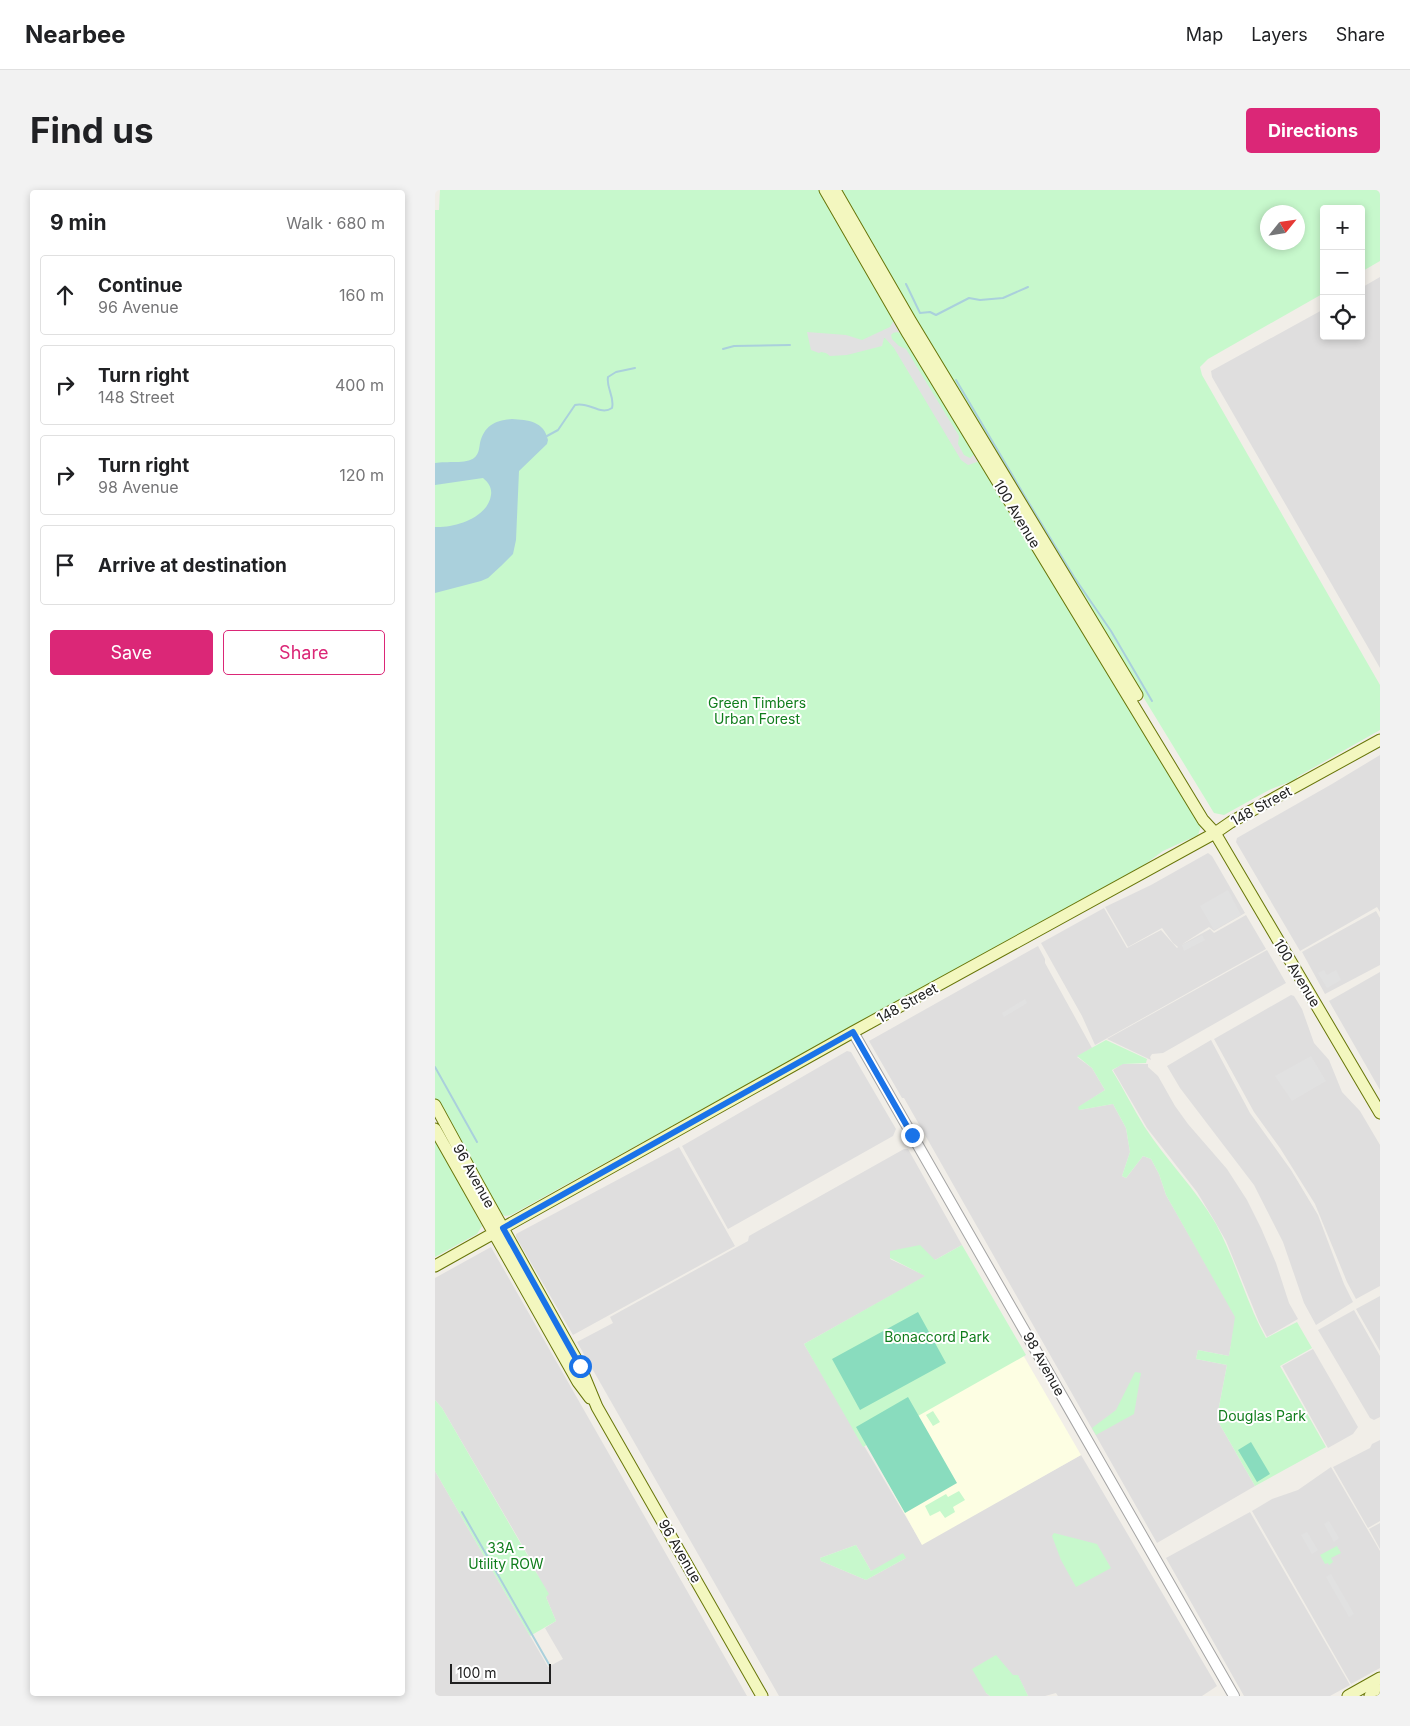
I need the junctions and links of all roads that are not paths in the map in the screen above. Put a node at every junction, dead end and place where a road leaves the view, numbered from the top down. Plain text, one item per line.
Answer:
1 (825, 190) edge
2 (835, 190) edge
3 (1380, 740) edge
4 (1215, 833) junction
5 (853, 1032) junction
6 (435, 1105) edge
7 (1380, 1113) edge
8 (435, 1129) edge
9 (498, 1231) junction
10 (435, 1266) edge
11 (1380, 1678) edge
12 (1380, 1690) edge
13 (762, 1696) edge
14 (1234, 1696) edge
15 (1347, 1696) edge
16 (1370, 1696) edge

1 - 4 main road, 100 Avenue
2 - 4 main road, 100 Avenue
3 - 4 main road, 148 Street
4 - 5 main road, 148 Street
4 - 7 main road, 100 Avenue
5 - 9 main road, 148 Street
5 - 14 street, 98 Avenue
6 - 9 main road, 96 Avenue
8 - 9 main road, 96 Avenue
9 - 10 main road, 148 Street
9 - 13 main road, 96 Avenue
11 - 15 main road
12 - 16 main road

